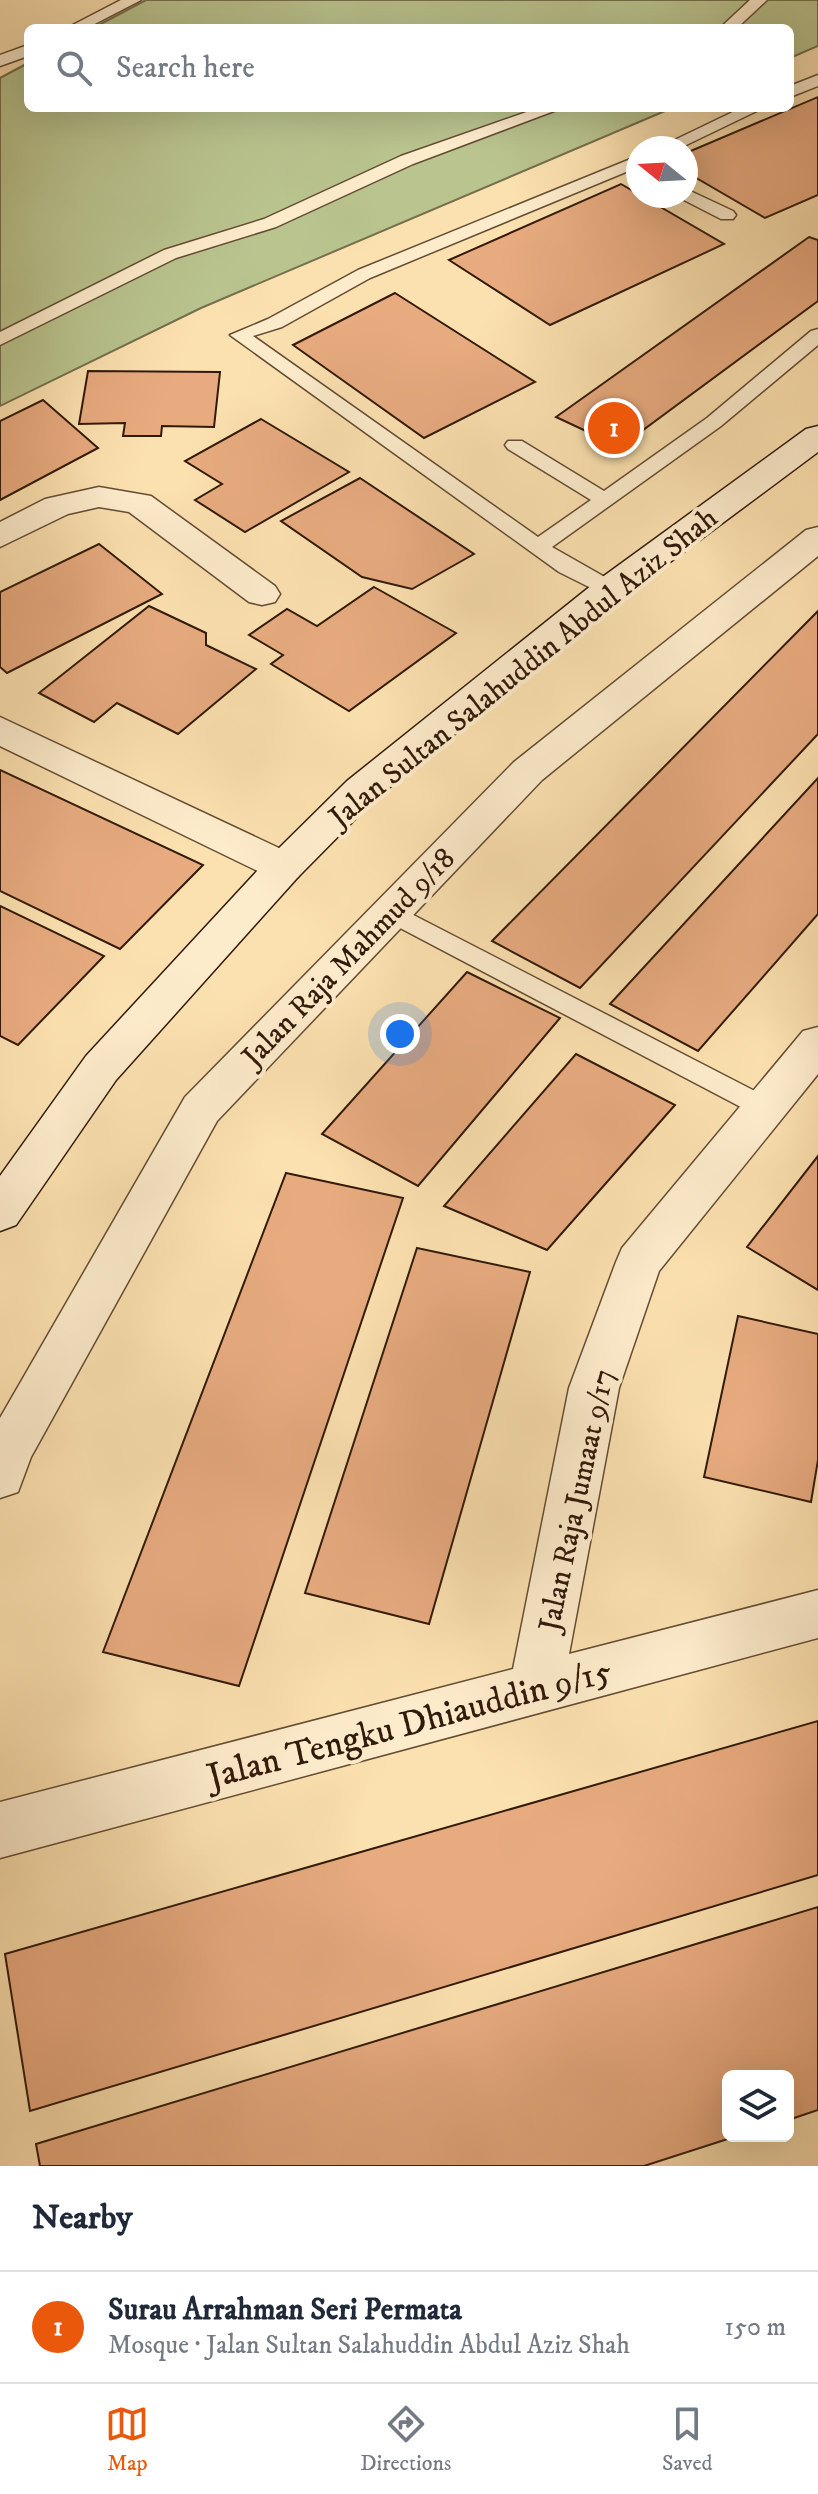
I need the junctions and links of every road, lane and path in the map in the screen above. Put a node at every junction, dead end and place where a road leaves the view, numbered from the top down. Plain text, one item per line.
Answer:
1 (133, 0) edge
2 (759, 0) edge
3 (83, 24) edge
4 (732, 24) edge
5 (24, 52) edge
6 (0, 61) edge
7 (818, 80) edge
8 (794, 90) edge
9 (543, 112) edge
10 (746, 112) edge
11 (693, 136) edge
12 (626, 168) edge
13 (698, 200) edge
14 (727, 215) dead end
15 (818, 335) edge
16 (0, 339) edge
17 (818, 436) edge
18 (515, 445) dead end
19 (605, 500) junction
20 (0, 536) edge
21 (818, 538) edge
22 (541, 545) junction
23 (610, 589) junction
24 (262, 594) dead end
25 (0, 730) edge
26 (284, 867) junction
27 (392, 913) junction
28 (818, 1043) edge
29 (765, 1108) junction
30 (0, 1212) edge
31 (0, 1476) edge
32 (818, 1614) edge
33 (536, 1688) junction
34 (0, 1830) edge

1 - 3 lane
2 - 4 lane
5 - 6 lane
7 - 8 lane
9 - 16 lane
10 - 11 lane
12 - 22 lane
13 - 14 lane
15 - 19 lane
17 - 23 street, Jalan Sultan Salahuddin Abdul Aziz Shah
18 - 19 lane
19 - 22 lane
20 - 24 street
21 - 27 street, Jalan Raja Mahmud 9/18
22 - 23 lane
23 - 26 street, Jalan Sultan Salahuddin Abdul Aziz Shah
25 - 26 street
26 - 30 street, Jalan Sultan Salahuddin Abdul Aziz Shah
27 - 29 lane
27 - 31 street, Jalan Raja Mahmud 9/18
28 - 29 street, Jalan Raja Jumaat 9/17
29 - 33 street, Jalan Raja Jumaat 9/17
32 - 33 street, Jalan Tengku Dhiauddin 9/15
33 - 34 street, Jalan Tengku Dhiauddin 9/15

